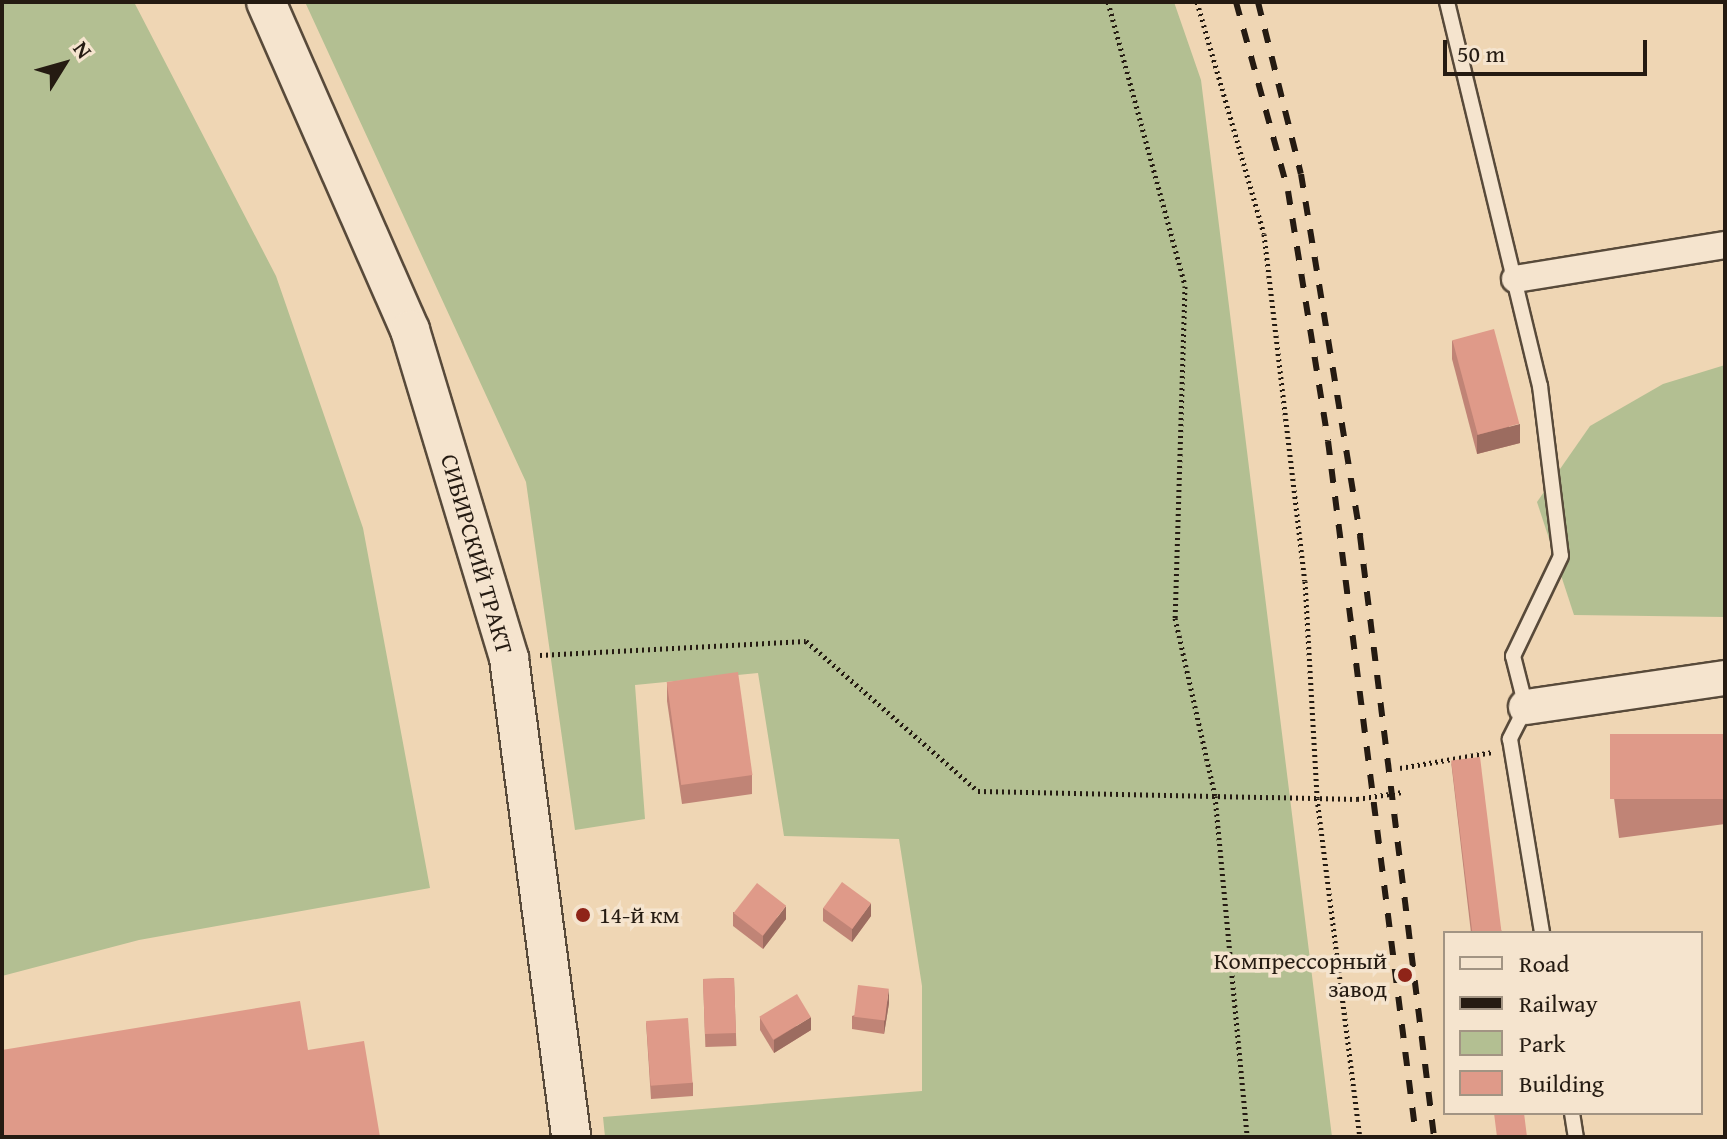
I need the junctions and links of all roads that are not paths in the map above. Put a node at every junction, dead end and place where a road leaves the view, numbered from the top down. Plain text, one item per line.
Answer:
1 (266, 2) edge
2 (1447, 2) edge
3 (1725, 245) edge
4 (1515, 279) junction
5 (1725, 678) edge
6 (1526, 707) junction
7 (1542, 931) edge
8 (1572, 1115) edge
9 (571, 1137) edge
10 (1576, 1137) edge

1 - 9 main road, СИБИРСКИЙ ТРАКТ
2 - 4 lane
3 - 4 street
4 - 6 lane
5 - 6 street
6 - 7 lane
8 - 10 lane

